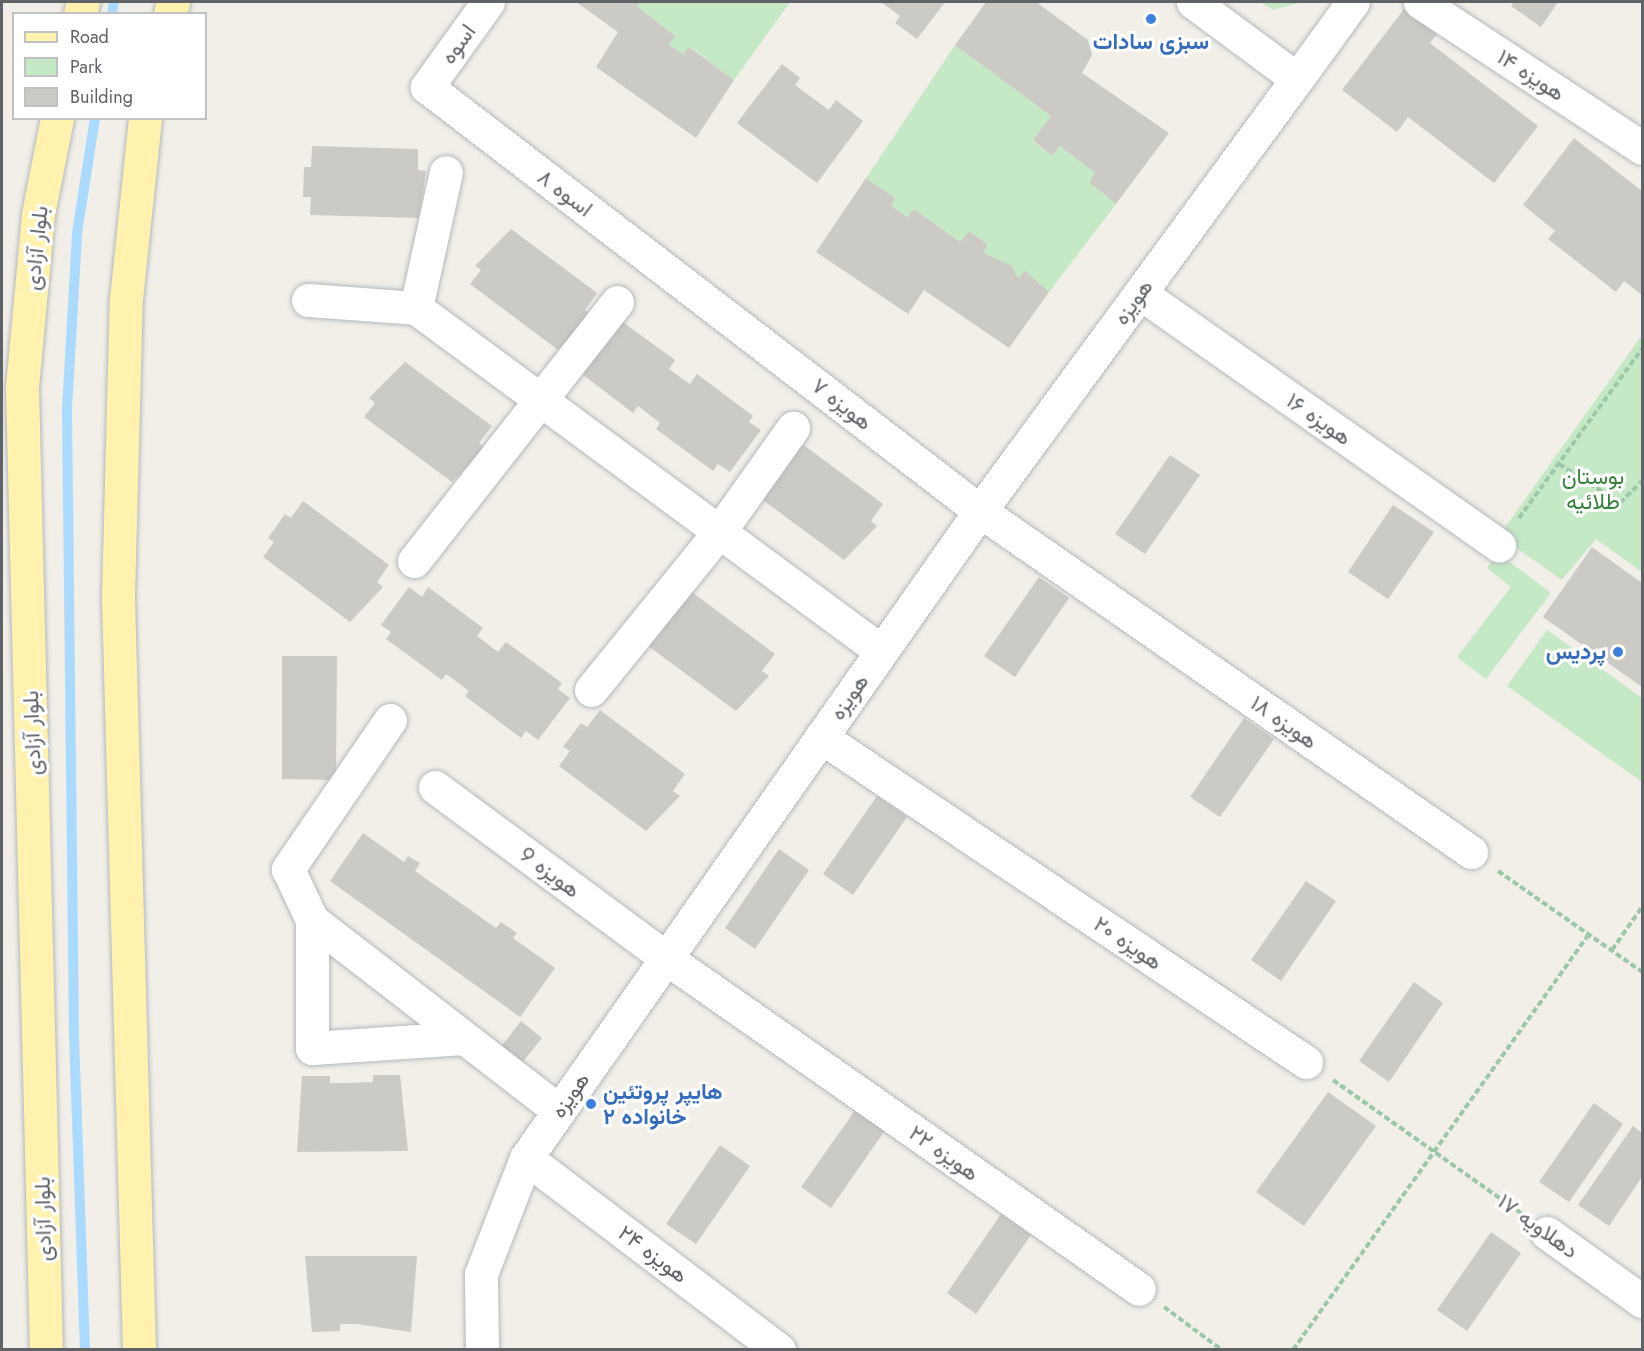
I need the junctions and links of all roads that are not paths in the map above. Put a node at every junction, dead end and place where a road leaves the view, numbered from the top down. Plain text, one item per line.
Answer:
1 (488, 2) edge
2 (1193, 2) edge
3 (1353, 2) edge
4 (1420, 2) edge
5 (1297, 79) junction
6 (427, 87) joint
7 (57, 120) edge
8 (145, 120) edge
9 (1642, 148) edge
10 (446, 172) dead end
11 (1140, 293) junction
12 (704, 298) joint
13 (308, 300) dead end
14 (617, 302) dead end
15 (416, 308) junction
16 (543, 402) junction
17 (793, 428) dead end
18 (980, 511) junction
19 (719, 531) junction
20 (1498, 545) road end
21 (414, 561) dead end
22 (881, 651) junction
23 (591, 690) dead end
24 (390, 720) dead end
25 (821, 737) junction
26 (435, 787) dead end
27 (1471, 852) road end
28 (312, 920) junction
29 (666, 958) junction
30 (464, 1038) junction
31 (1306, 1062) road end
32 (559, 1111) junction
33 (526, 1158) junction
34 (1547, 1233) road end
35 (1139, 1289) road end
36 (1642, 1301) edge
37 (46, 1350) edge
38 (139, 1350) edge
39 (482, 1350) edge
40 (779, 1350) edge

1 - 6 street, اسوه
2 - 5 street
3 - 5 street, هویزه
4 - 9 street, هویزه ۱۴
5 - 11 street, هویزه
6 - 12 street, اسوه ۸
7 - 37 main road, بلوار آزادی
8 - 38 main road
10 - 15 street
11 - 18 street, هویزه
11 - 20 street, هویزه ‍۱۶
12 - 18 street, هویزه ۷
13 - 15 street
14 - 16 street
15 - 16 street
16 - 19 street
16 - 21 street
17 - 19 street
18 - 22 street, هویزه
18 - 27 street, هویزه ‍۱۸
19 - 22 street
19 - 23 street
22 - 25 street, هویزه
24 - 28 street
25 - 29 street, هویزه
25 - 31 street, هویزه ‍۲۰
26 - 29 street, هویزه 9
28 - 30 street
28 - 30 street
29 - 32 street, هویزه
29 - 35 street, هویزه ‍۲۲
30 - 32 street
32 - 33 street, هویزه
33 - 39 street, هویزه
33 - 40 street, هویزه ‍۲۴
34 - 36 street, دهلاویه ۱۷

